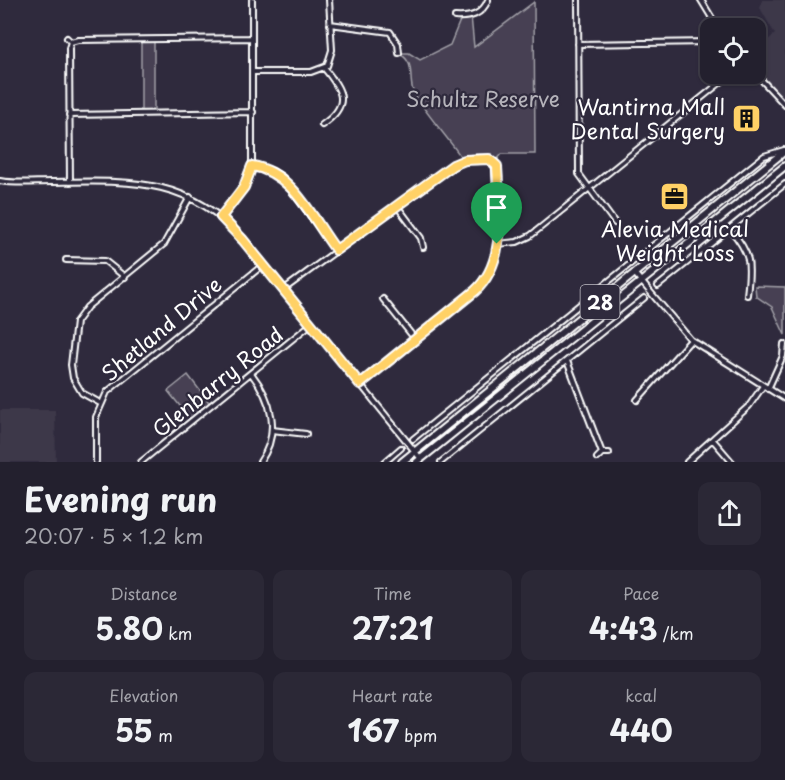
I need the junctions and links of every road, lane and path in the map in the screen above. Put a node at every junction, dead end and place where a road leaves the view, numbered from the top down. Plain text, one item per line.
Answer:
1 (252, 0) edge
2 (329, 0) edge
3 (488, 0) edge
4 (578, 0) edge
5 (701, 0) edge
6 (455, 17) dead end
7 (712, 18) edge
8 (330, 24) junction
9 (67, 38) dead end
10 (252, 38) junction
11 (71, 42) junction
12 (700, 42) edge
13 (578, 44) junction
14 (399, 53) dead end
15 (324, 68) junction
16 (253, 72) junction
17 (719, 84) edge
18 (765, 84) edge
19 (785, 105) edge
20 (253, 112) junction
21 (69, 115) junction
22 (322, 125) dead end
23 (785, 151) edge
24 (252, 166) junction
25 (785, 166) edge
26 (1, 182) edge
27 (70, 182) junction
28 (746, 183) junction
29 (785, 184) edge
30 (588, 189) junction
31 (735, 192) junction
32 (753, 192) junction
33 (190, 197) junction
34 (741, 200) junction
35 (398, 206) junction
36 (221, 217) junction
37 (615, 223) dead end
38 (730, 229) junction
39 (497, 244) junction
40 (423, 247) dead end
41 (336, 250) junction
42 (66, 260) dead end
43 (263, 265) junction
44 (635, 274) junction
45 (125, 277) junction
46 (640, 281) junction
47 (658, 286) dead end
48 (283, 290) junction
49 (747, 295) dead end
50 (644, 298) dead end
51 (383, 299) dead end
52 (311, 324) junction
53 (415, 339) junction
54 (691, 340) junction
55 (784, 344) edge
56 (567, 361) junction
57 (251, 373) junction
58 (360, 384) junction
59 (763, 386) junction
60 (768, 389) junction
61 (785, 399) edge
62 (637, 400) dead end
63 (100, 403) junction
64 (463, 413) junction
65 (478, 414) junction
66 (442, 416) junction
67 (272, 430) junction
68 (440, 431) junction
69 (306, 434) dead end
70 (413, 439) dead end
71 (712, 440) junction
72 (401, 448) dead end
73 (415, 452) junction
74 (602, 453) junction
75 (609, 453) dead end
76 (597, 458) dead end
77 (419, 460) edge
78 (96, 462) edge
79 (141, 462) edge
80 (260, 462) edge
81 (385, 462) edge
82 (402, 462) edge
83 (441, 462) edge
84 (687, 462) edge
85 (732, 462) edge

1 - 10 street
2 - 8 street
3 - 6 street
4 - 13 street
5 - 7 street
8 - 14 street
8 - 15 street
9 - 11 street
10 - 11 street
10 - 16 street
11 - 21 street
12 - 13 street
13 - 30 street
15 - 16 street
15 - 22 street
16 - 20 street
17 - 30 street
18 - 19 street
20 - 21 street
20 - 24 street
21 - 27 street
23 - 28 main road, 28
23 - 66 street
24 - 36 street
24 - 41 street
25 - 32 main road, 28
26 - 27 street
27 - 33 street
28 - 31 main road, 28
28 - 32 main road
29 - 38 street
30 - 37 street
30 - 39 street
31 - 34 main road
31 - 44 main road, 28
32 - 34 main road, 28
33 - 36 street
33 - 45 street
34 - 46 main road, 28
35 - 39 street
35 - 40 street
35 - 41 street
36 - 43 street
38 - 47 street
38 - 49 street
39 - 53 street
41 - 48 street
42 - 45 street
43 - 48 street
43 - 63 street, Shetland Drive
44 - 46 street
44 - 64 main road, 28
45 - 63 street
46 - 54 street
46 - 65 main road, 28
48 - 52 street
50 - 56 street
51 - 53 street
52 - 57 street, Glenbarry Road
52 - 58 street
53 - 58 street
54 - 59 street
54 - 62 street
55 - 60 street
56 - 74 street
56 - 83 street
57 - 67 street
57 - 79 street, Glenbarry Road
58 - 73 street
59 - 60 street
59 - 71 street
60 - 61 street
63 - 78 street, Shetland Drive
64 - 65 main road
64 - 68 main road, 28
65 - 77 main road, 28
66 - 68 street
66 - 70 street
67 - 69 street
67 - 80 street
68 - 73 main road, 28
71 - 84 street
71 - 85 street
72 - 81 street
73 - 77 street
73 - 82 main road, 28
74 - 75 street
74 - 76 street

